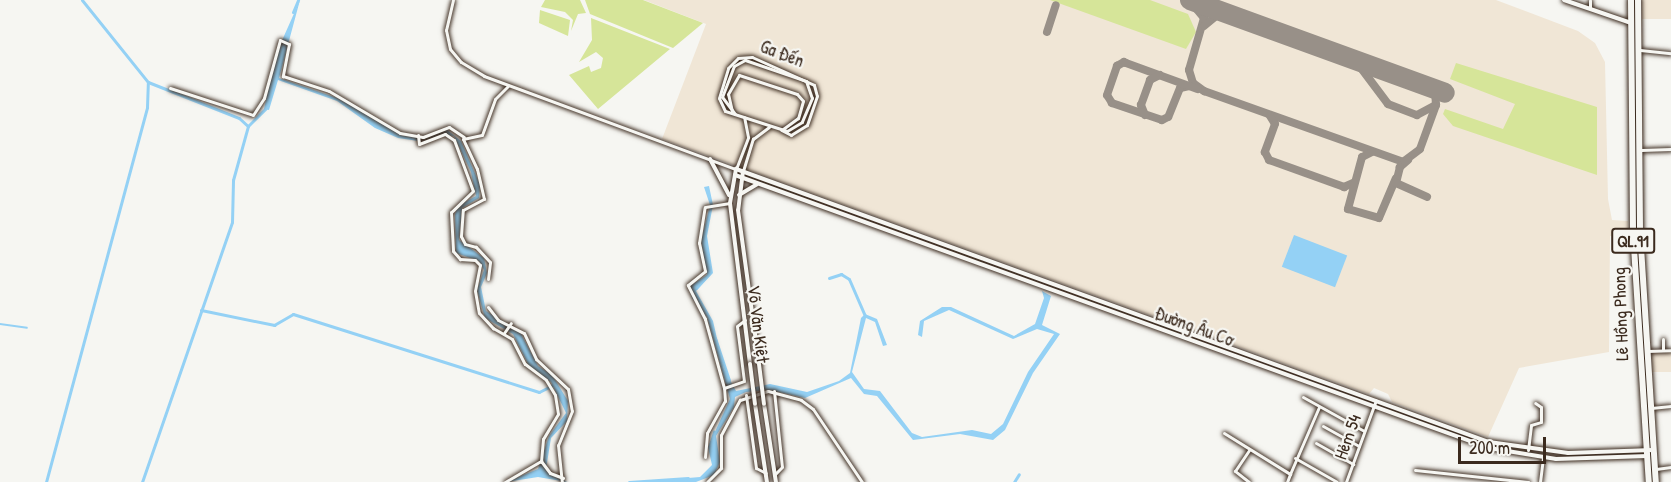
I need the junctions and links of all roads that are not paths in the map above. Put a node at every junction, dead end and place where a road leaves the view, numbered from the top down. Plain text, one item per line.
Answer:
1 (453, 0) edge
2 (1564, 0) edge
3 (1590, 0) edge
4 (1631, 0) edge
5 (1638, 0) edge
6 (1590, 8) junction
7 (1631, 24) junction
8 (1635, 32) junction
9 (1638, 49) junction
10 (1671, 53) edge
11 (509, 85) junction
12 (170, 88) dead end
13 (735, 114) junction
14 (743, 116) junction
15 (771, 126) junction
16 (781, 130) junction
17 (418, 136) junction
18 (464, 137) junction
19 (1671, 149) edge
20 (1639, 150) junction
21 (710, 159) junction
22 (725, 165) junction
23 (736, 169) junction
24 (743, 171) junction
25 (735, 175) junction
26 (742, 177) junction
27 (759, 184) junction
28 (729, 196) junction
29 (800, 196) junction
30 (738, 198) junction
31 (729, 202) junction
32 (457, 227) junction
33 (488, 279) dead end
34 (750, 294) junction
35 (741, 295) junction
36 (1095, 299) junction
37 (1092, 306) junction
38 (488, 307) dead end
39 (745, 320) junction
40 (511, 324) junction
41 (505, 332) junction
42 (1663, 339) dead end
43 (1664, 350) junction
44 (1671, 350) edge
45 (1645, 352) junction
46 (725, 387) junction
47 (774, 391) junction
48 (746, 395) junction
49 (1303, 398) dead end
50 (1376, 400) junction
51 (1535, 403) dead end
52 (1671, 406) edge
53 (1319, 407) junction
54 (1374, 407) junction
55 (1649, 408) junction
56 (1323, 426) dead end
57 (1454, 429) junction
58 (1364, 430) junction
59 (1224, 433) dead end
60 (1452, 435) junction
61 (1316, 443) dead end
62 (1359, 446) junction
63 (1249, 450) junction
64 (1528, 450) junction
65 (1649, 453) junction
66 (705, 457) dead end
67 (1295, 458) junction
68 (1543, 458) junction
69 (541, 461) junction
70 (1353, 464) junction
71 (1671, 467) edge
72 (1654, 469) junction
73 (1416, 470) dead end
74 (766, 473) junction
75 (775, 474) junction
76 (1290, 474) junction
77 (1467, 476) junction
78 (563, 480) edge
79 (505, 482) edge
80 (707, 482) edge
81 (767, 482) edge
82 (776, 482) edge
83 (862, 482) edge
84 (1249, 482) edge
85 (1287, 482) edge
86 (1337, 482) edge
87 (1346, 482) edge
88 (1466, 482) edge
89 (1528, 482) edge
90 (1540, 482) edge
91 (1649, 482) edge
92 (1656, 482) edge

1 - 11 street
2 - 6 street
3 - 6 street
4 - 7 highway, Lê Hồng Phong / QL.91
5 - 8 highway, Lê Hồng Phong / QL.91
6 - 7 street
7 - 8 highway, Lê Hồng Phong / QL.91
8 - 9 highway, Lê Hồng Phong / QL.91
8 - 65 highway, Lê Hồng Phong / QL.91
9 - 10 street
9 - 20 highway, Lê Hồng Phong / QL.91
11 - 18 street
11 - 21 street
12 - 17 street
13 - 14 street
13 - 16 street
13 - 16 street
14 - 15 street
14 - 23 street
15 - 16 street
15 - 24 street
17 - 18 street
17 - 32 street
18 - 32 street
19 - 20 street
20 - 45 highway, Lê Hồng Phong / QL.91
21 - 22 street
21 - 28 street
22 - 23 street
22 - 25 street
23 - 24 street, Đường Âu Cơ
23 - 25 street, Võ Văn Kiệt
24 - 26 street, Võ Văn Kiệt
24 - 29 street, Đường Âu Cơ
25 - 26 street, Đường Âu Cơ
25 - 28 street, Võ Văn Kiệt
26 - 27 street, Đường Âu Cơ
26 - 30 street, Võ Văn Kiệt
27 - 29 street, Đường Âu Cơ
27 - 30 street
28 - 31 street, Võ Văn Kiệt
29 - 36 street, Đường Âu Cơ
29 - 37 street, Đường Âu Cơ
30 - 34 street, Võ Văn Kiệt
31 - 35 street, Võ Văn Kiệt
31 - 46 street
32 - 33 street
32 - 41 street
34 - 35 street
34 - 75 street, Võ Văn Kiệt, bridge
35 - 39 street, Võ Văn Kiệt
36 - 37 street
36 - 50 street, Đường Âu Cơ
37 - 54 street, Đường Âu Cơ
38 - 40 street
39 - 46 street
39 - 74 street, Võ Văn Kiệt, bridge
40 - 41 street
40 - 78 street
41 - 69 street
42 - 43 street
43 - 44 street
43 - 45 street
45 - 55 highway, Lê Hồng Phong / QL.91
46 - 66 street
47 - 48 street
47 - 75 street
47 - 83 street
48 - 74 street
48 - 80 street
49 - 53 street
50 - 54 street, Hẻm 54
50 - 57 street, Đường Âu Cơ
51 - 64 street
52 - 55 street
53 - 58 street
53 - 67 street
54 - 58 street, Hẻm 54
54 - 60 street, Đường Âu Cơ
55 - 65 highway, Lê Hồng Phong / QL.91
56 - 62 street
57 - 60 street
57 - 64 street, Đường Âu Cơ
58 - 62 street, Hẻm 54
59 - 63 street
60 - 68 street, Đường Âu Cơ
61 - 70 street
62 - 70 street, Hẻm 54
63 - 76 street
63 - 84 street
64 - 65 street, Đường Âu Cơ
65 - 68 street, Đường Âu Cơ
65 - 72 highway, Lê Hồng Phong / QL.91
65 - 91 highway, Lê Hồng Phong / QL.91
67 - 76 street
67 - 86 street
68 - 90 street
69 - 78 street
69 - 79 street
70 - 87 street, Hẻm 54
71 - 72 street
72 - 92 highway, Lê Hồng Phong / QL.91
73 - 77 street
74 - 81 street, Võ Văn Kiệt
75 - 82 street, Võ Văn Kiệt
76 - 85 street
77 - 88 street
77 - 89 street

